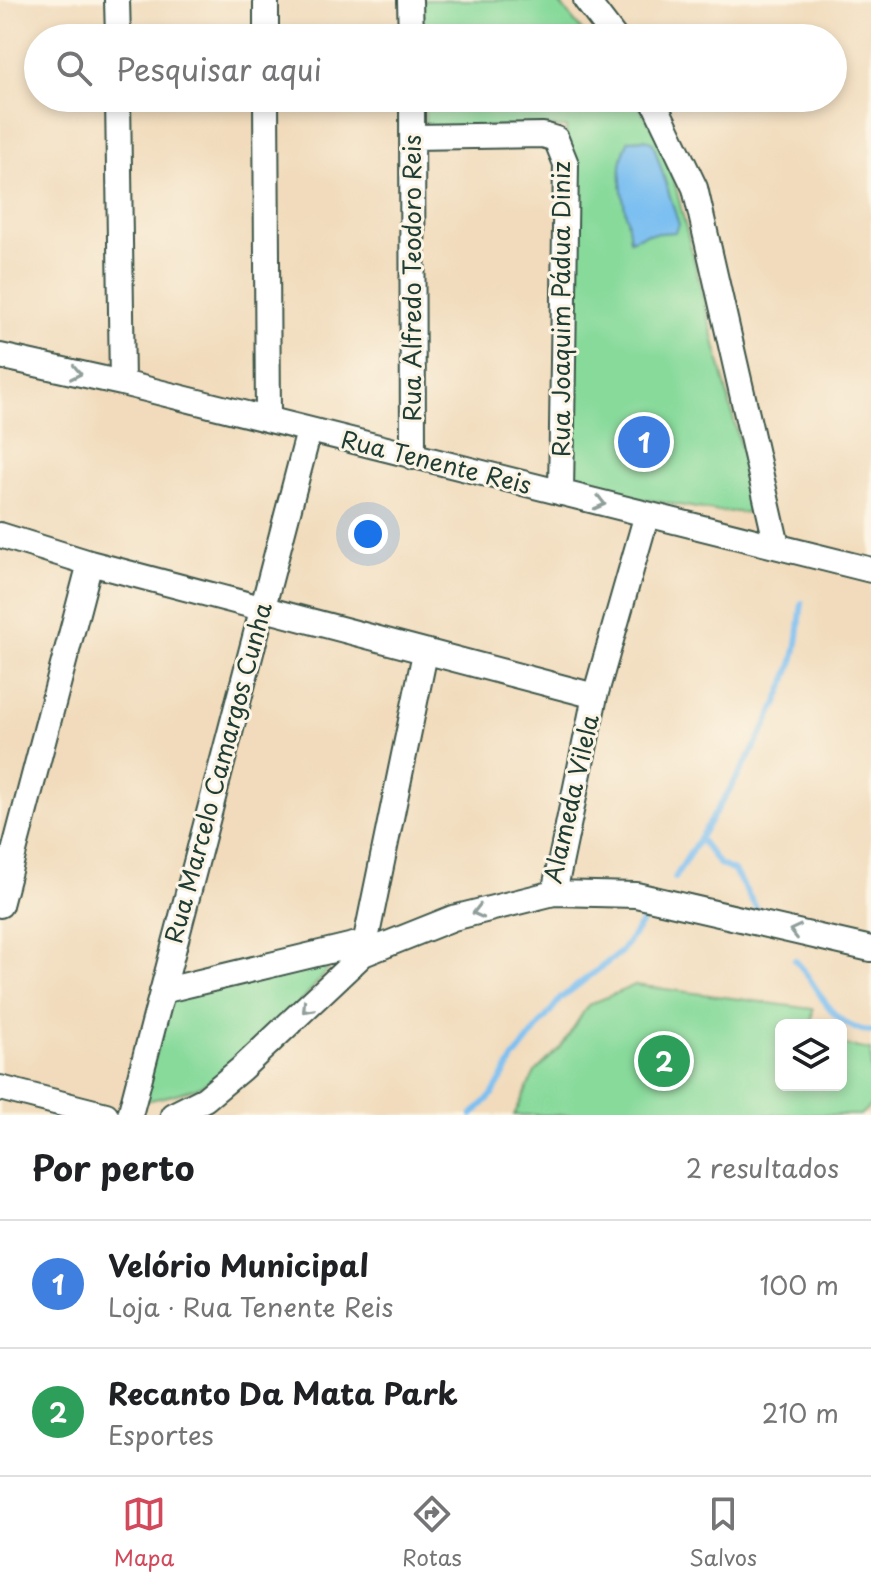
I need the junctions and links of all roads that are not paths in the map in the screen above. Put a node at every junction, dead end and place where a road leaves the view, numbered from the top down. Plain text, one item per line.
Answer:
1 (117, 0) edge
2 (266, 0) edge
3 (410, 0) edge
4 (586, 0) edge
5 (118, 24) edge
6 (266, 24) edge
7 (411, 24) edge
8 (604, 24) edge
9 (118, 112) edge
10 (266, 112) edge
11 (412, 112) edge
12 (660, 112) edge
13 (413, 137) junction
14 (0, 356) edge
15 (122, 383) junction
16 (268, 419) junction
17 (309, 431) junction
18 (413, 457) junction
19 (561, 493) junction
20 (647, 514) junction
21 (0, 535) edge
22 (777, 546) junction
23 (90, 563) junction
24 (871, 570) edge
25 (262, 608) junction
26 (425, 653) junction
27 (595, 696) junction
28 (554, 893) junction
29 (0, 905) edge
30 (365, 948) junction
31 (871, 949) edge
32 (162, 991) junction
33 (0, 1088) edge
34 (106, 1115) edge
35 (130, 1115) edge
36 (173, 1115) edge

1 - 5 street
2 - 6 street
3 - 7 street
4 - 8 street
9 - 15 street
10 - 16 street
11 - 13 street, Rua Alfredo Teodoro Reis
12 - 22 street
13 - 18 street, Rua Alfredo Teodoro Reis
13 - 19 street, Rua Joaquim Pádua Diniz
14 -> 15 street, Rua Tenente Reis
15 - 16 street, Rua Tenente Reis
16 - 17 street, Rua Tenente Reis
17 - 18 street, Rua Tenente Reis
17 - 25 street, Rua Marcelo Camargos Cunha
18 - 19 street, Rua Tenente Reis
19 -> 20 street, Rua Tenente Reis
20 - 22 street, Rua Tenente Reis
20 - 27 street, Alameda Vilela
21 - 23 street
22 - 24 street, Rua Tenente Reis
23 - 25 street
23 - 29 street
25 - 26 street
25 - 32 street, Rua Marcelo Camargos Cunha
26 - 27 street
26 - 30 street
27 - 28 street, Alameda Vilela
28 -> 30 street, Alameda Vilela
31 -> 28 street
30 - 32 street, Alameda Vilela
30 -> 36 street
32 - 35 street, Rua Marcelo Camargos Cunha
33 - 34 street

